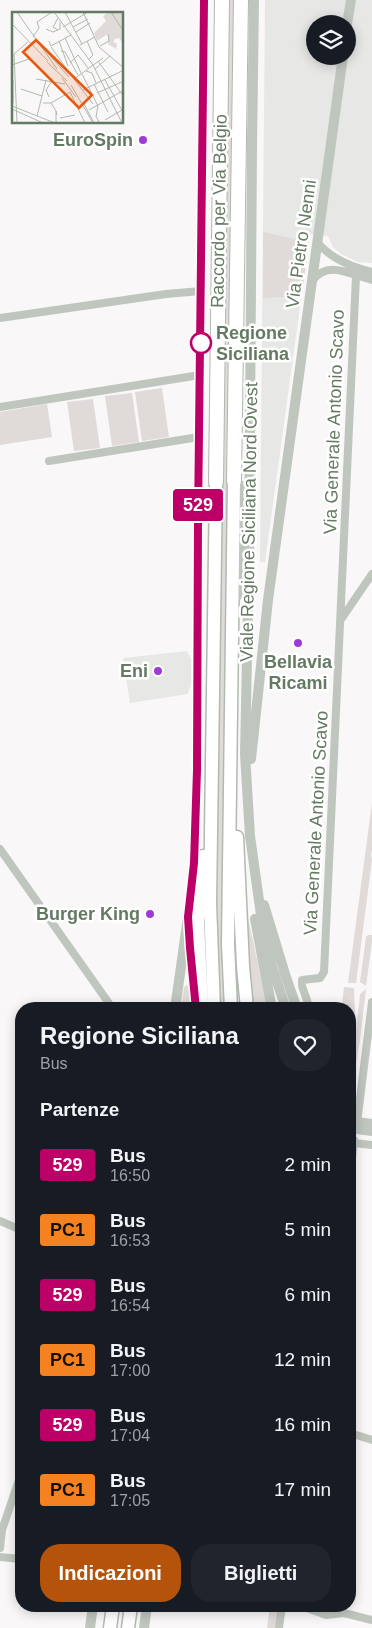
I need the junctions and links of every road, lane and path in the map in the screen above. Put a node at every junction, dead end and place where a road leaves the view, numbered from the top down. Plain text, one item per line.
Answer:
1 (204, 0) edge
2 (222, 0) edge
3 (240, 0) edge
4 (254, 0) edge
5 (351, 0) edge
6 (348, 15) edge
7 (342, 65) edge
8 (317, 242) junction
9 (335, 258) junction
10 (315, 260) junction
11 (333, 269) junction
12 (372, 272) edge
13 (356, 276) junction
14 (372, 280) edge
15 (312, 281) junction
16 (201, 291) junction
17 (0, 318) edge
18 (200, 375) junction
19 (0, 407) edge
20 (199, 437) junction
21 (250, 439) junction
22 (49, 461) dead end
23 (234, 481) joint
24 (216, 482) joint
25 (372, 574) edge
26 (267, 614) junction
27 (248, 618) junction
28 (341, 619) junction
29 (231, 652) junction
30 (212, 711) junction
31 (230, 711) junction
32 (248, 800) junction
33 (250, 836) junction
34 (0, 850) edge
35 (255, 874) junction
36 (188, 917) junction
37 (108, 1002) edge
38 (176, 1002) edge
39 (195, 1002) edge
40 (202, 1002) edge
41 (214, 1002) edge
42 (231, 1002) edge
43 (246, 1002) edge
44 (271, 1002) edge
45 (284, 1002) edge
46 (295, 1002) edge
47 (308, 1002) edge
48 (372, 1002) edge
49 (356, 1110) edge
50 (372, 1123) edge
51 (356, 1124) edge
52 (356, 1125) edge
53 (372, 1131) edge
54 (372, 1138) edge
55 (356, 1139) edge
56 (356, 1140) edge
57 (372, 1146) edge
58 (0, 1221) edge
59 (15, 1227) edge
60 (356, 1435) edge
61 (372, 1440) edge
62 (15, 1492) edge
63 (0, 1548) edge
64 (0, 1557) edge
65 (15, 1558) edge
66 (92, 1612) edge
67 (111, 1612) edge
68 (131, 1612) edge
69 (133, 1612) edge
70 (146, 1612) edge
71 (281, 1612) edge
72 (318, 1612) edge
73 (372, 1620) edge
74 (90, 1628) edge
75 (110, 1628) edge
76 (128, 1628) edge
77 (135, 1628) edge
78 (144, 1628) edge
79 (279, 1628) edge

1 - 16 street
2 - 24 highway, Raccordo per Via Belgio
3 - 23 highway, Raccordo per Via Belgio
4 - 21 street, Viale Regione Siciliana Nord Ovest
5 - 6 street
7 - 8 street, Via Pietro Nenni
8 - 9 street
8 - 10 street, Via Pietro Nenni
9 - 10 street
9 - 12 street
10 - 11 street
10 - 15 street, Via Pietro Nenni
11 - 13 street
11 - 15 street
13 - 14 street
13 - 28 street, Via Generale Antonio Scavo
15 - 26 street, Via Pietro Nenni
16 - 17 street
16 - 18 street
18 - 19 street
18 - 20 street
20 - 22 street
20 - 36 street
21 - 27 street, Viale Regione Siciliana Nord Ovest
21 - 29 street
23 - 29 main road, Viale Regione Siciliana Nord Ovest
24 - 30 main road, Viale Regione Siciliana Nord Ovest
25 - 28 street
26 - 27 street, Via Pietro Nenni
26 - 32 street, Via Pietro Nenni
27 - 32 street, Viale Regione Siciliana Nord Ovest
28 - 47 street, Via Generale Antonio Scavo
29 - 31 main road, Viale Regione Siciliana Nord Ovest
30 - 40 main road
30 - 41 main road, Viale Regione Siciliana Nord Ovest
31 - 42 main road, Viale Regione Siciliana Nord Ovest
31 - 43 main road
32 - 33 street, Viale Regione Siciliana Nord Ovest
33 - 35 street, Viale Regione Siciliana Nord Ovest
33 - 44 street
34 - 37 street
35 - 45 street, Viale Regione Siciliana Nord Ovest
35 - 46 street
36 - 38 street
36 - 39 street
48 - 49 street
50 - 51 street
52 - 53 street, bridge
54 - 55 street
56 - 57 street
58 - 59 street
60 - 61 street
62 - 63 street
64 - 65 street
66 - 74 street
67 - 75 main road
68 - 76 main road
69 - 77 street
70 - 78 street
71 - 79 street
72 - 73 street

